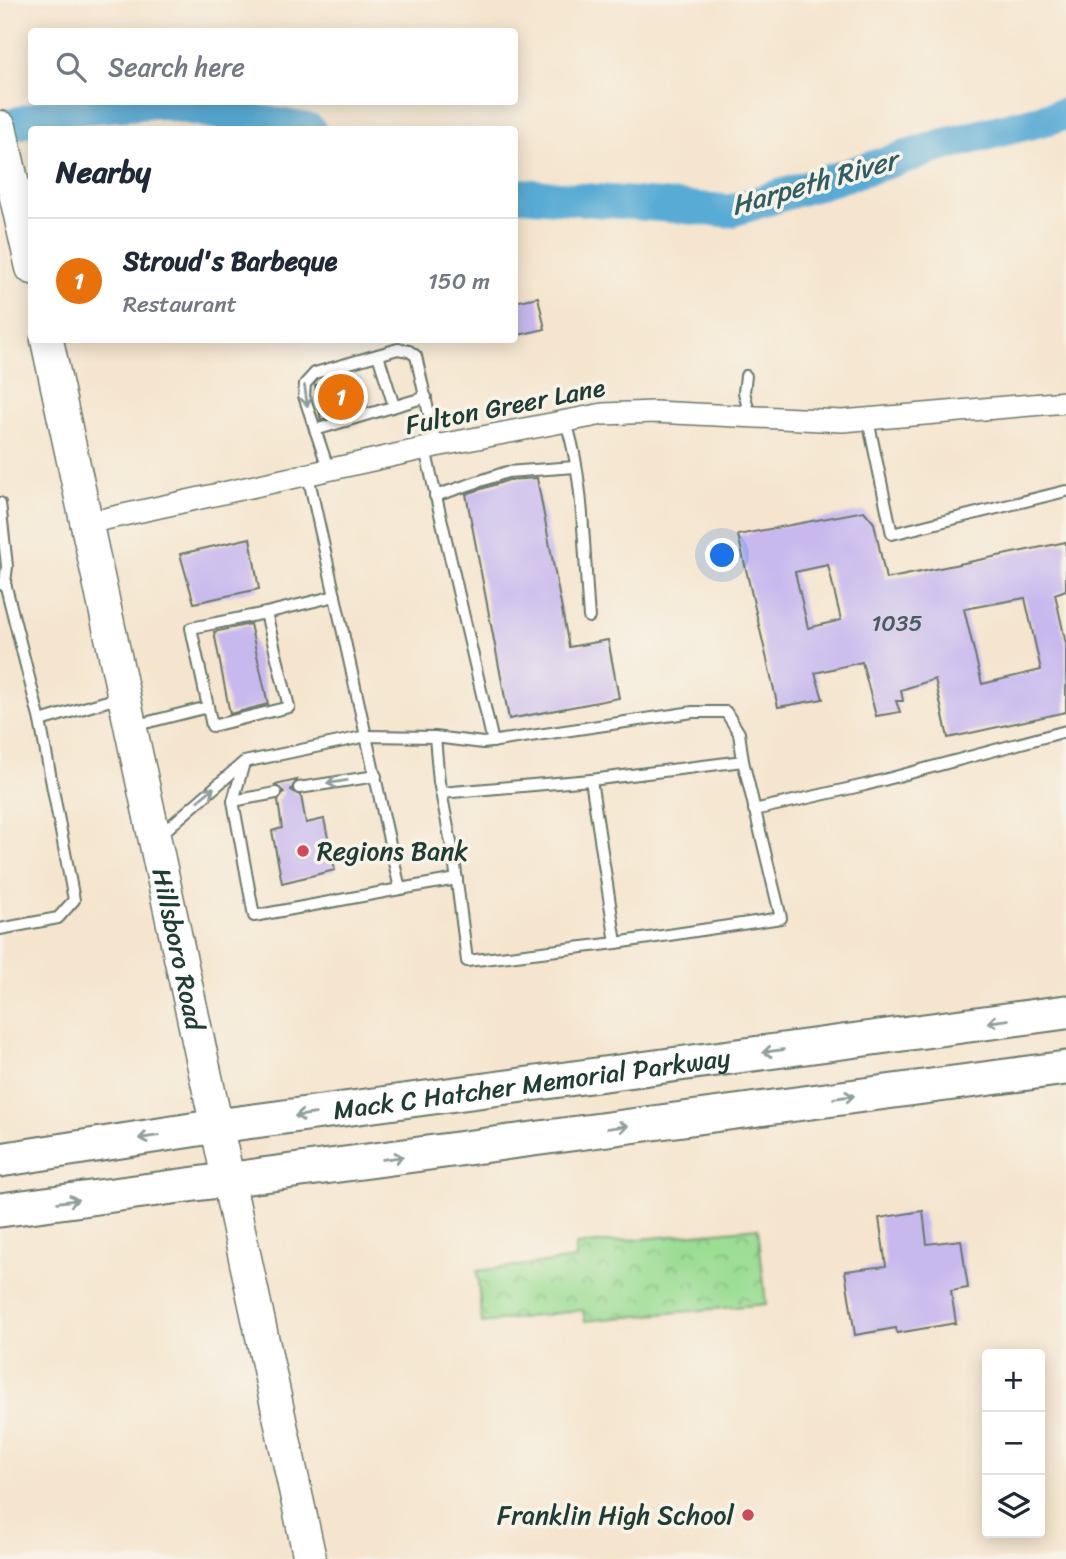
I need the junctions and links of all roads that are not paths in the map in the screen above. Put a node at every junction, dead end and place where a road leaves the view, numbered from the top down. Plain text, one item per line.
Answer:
1 (0, 127) edge
2 (28, 250) edge
3 (48, 343) edge
4 (378, 355) junction
5 (746, 376) dead end
6 (426, 397) junction
7 (1065, 405) edge
8 (394, 406) junction
9 (750, 417) junction
10 (565, 420) junction
11 (868, 420) junction
12 (315, 430) junction
13 (431, 447) junction
14 (575, 467) junction
15 (319, 473) junction
16 (1066, 491) edge
17 (435, 496) junction
18 (0, 503) edge
19 (87, 523) junction
20 (3, 583) edge
21 (335, 596) junction
22 (266, 613) junction
23 (589, 617) dead end
24 (208, 707) junction
25 (127, 711) junction
26 (40, 721) junction
27 (1066, 731) edge
28 (367, 736) junction
29 (435, 737) junction
30 (493, 742) junction
31 (743, 761) junction
32 (244, 762) junction
33 (376, 776) junction
34 (591, 780) junction
35 (299, 788) dead end
36 (276, 793) dead end
37 (441, 793) junction
38 (233, 802) junction
39 (754, 810) junction
40 (155, 840) junction
41 (457, 879) junction
42 (400, 889) junction
43 (0, 929) edge
44 (616, 943) junction
45 (1066, 1012) edge
46 (1066, 1068) edge
47 (216, 1126) junction
48 (0, 1160) edge
49 (228, 1180) junction
50 (0, 1210) edge
51 (310, 1559) edge

1 - 2 main road
3 - 19 main road, Hillsboro Road
4 - 6 lane
4 - 8 lane
4 -> 12 lane
5 - 9 lane
6 - 8 lane
6 - 13 lane
7 - 11 street, Fulton Greer Lane
8 - 12 lane
9 - 10 street, Fulton Greer Lane
9 - 11 street, Fulton Greer Lane
10 - 13 street, Fulton Greer Lane
10 - 14 lane
11 - 16 lane
12 - 15 lane
13 - 15 street, Fulton Greer Lane
13 - 17 lane
14 - 17 lane
14 - 23 lane
15 - 19 street, Fulton Greer Lane
15 - 21 lane
17 - 30 lane
18 - 20 lane
19 - 25 main road, Hillsboro Road
20 - 26 lane
21 - 22 lane
21 - 28 lane
22 - 24 lane
22 - 24 lane
24 - 25 lane
25 - 26 lane
25 - 40 main road, Hillsboro Road
26 - 43 lane
27 - 39 lane
28 - 29 lane
28 - 32 lane
28 - 33 lane
29 - 30 lane
29 - 37 lane
30 - 31 lane
31 - 34 lane
31 - 39 lane
32 - 38 lane
40 -> 32 lane
33 -> 35 lane
33 - 42 lane
34 - 37 lane
34 - 44 lane
36 - 38 lane
37 - 41 lane
38 - 42 lane
39 - 44 lane
40 - 47 main road, Hillsboro Road
41 - 42 lane
41 - 44 lane
45 -> 47 highway, Mack C Hatcher Memorial Parkway
49 -> 46 highway, Mack C Hatcher Memorial Parkway
47 -> 48 highway, Mack C Hatcher Memorial Parkway
47 - 49 main road, Hillsboro Road
50 -> 49 highway, Mack C Hatcher Memorial Parkway
49 - 51 main road, Hillsboro Road

